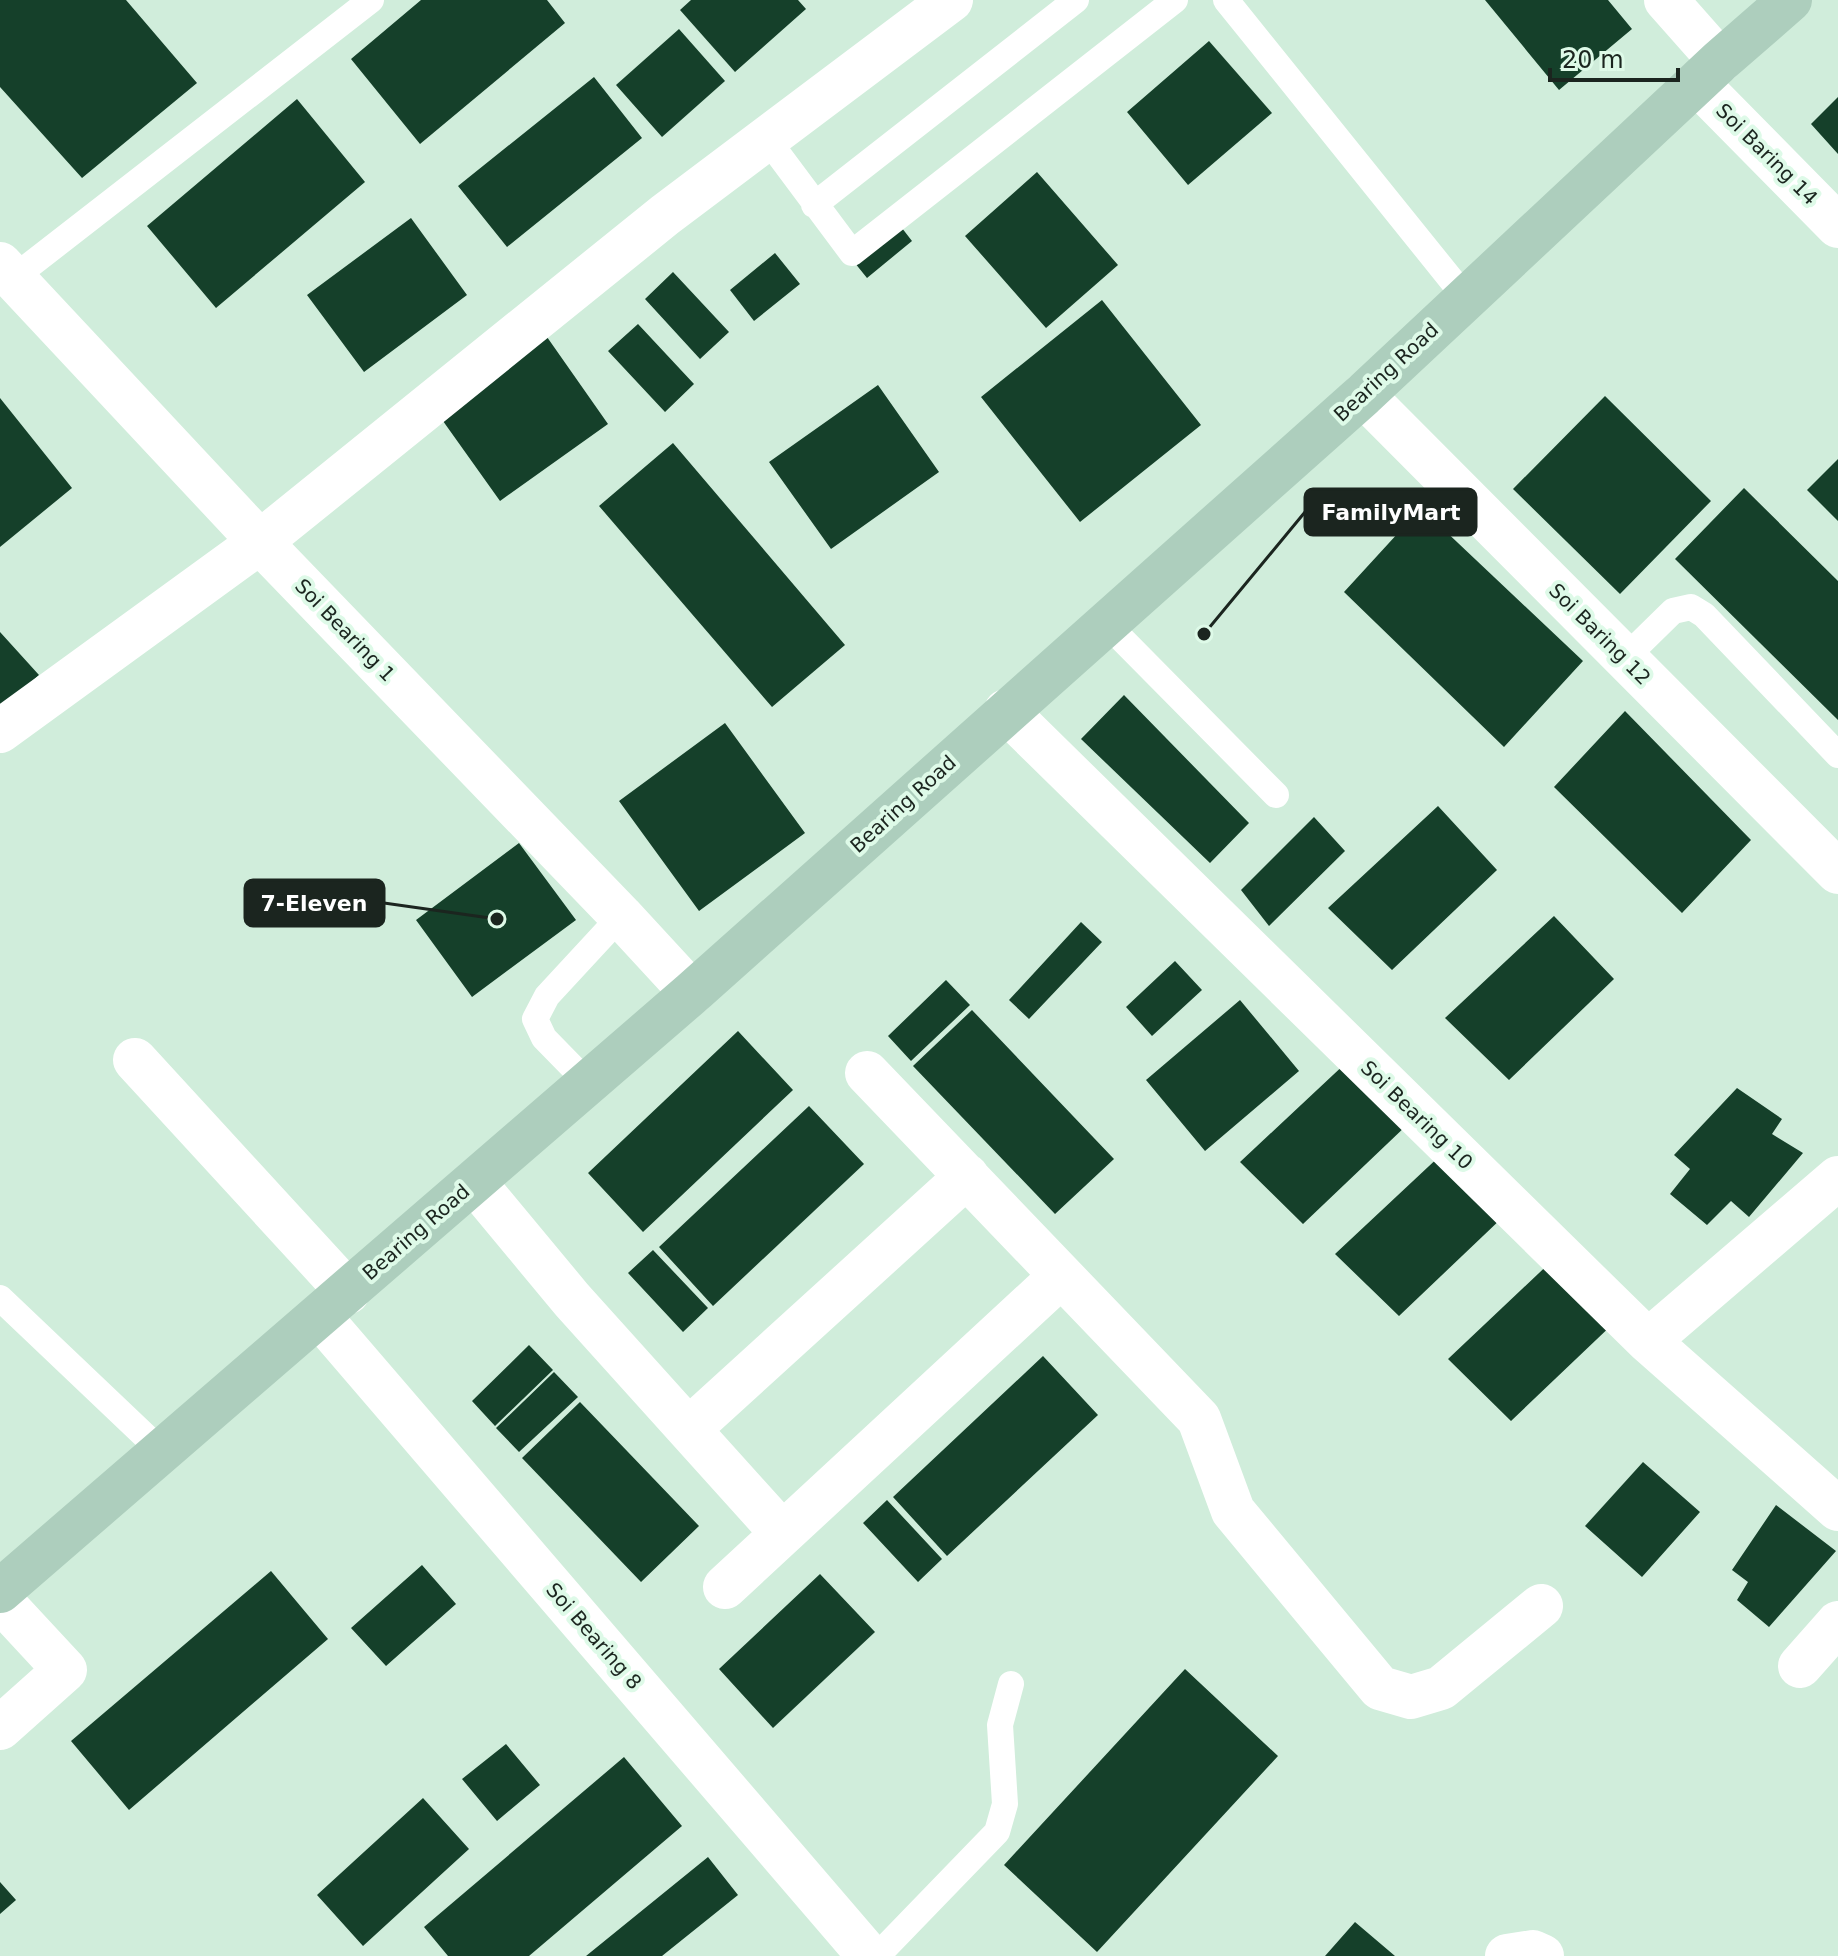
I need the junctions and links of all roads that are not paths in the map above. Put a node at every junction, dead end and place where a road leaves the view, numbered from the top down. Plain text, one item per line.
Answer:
1 (371, 0) edge
2 (951, 0) edge
3 (1076, 0) edge
4 (1175, 0) edge
5 (1666, 0) edge
6 (1790, 0) edge
7 (1243, 6) edge
8 (1708, 72) junction
9 (767, 139) junction
10 (814, 205) junction
11 (1838, 226) edge
12 (4, 277) edge
13 (1466, 298) junction
14 (1363, 395) junction
15 (260, 542) junction
16 (1106, 623) junction
17 (1625, 658) junction
18 (1006, 711) junction
19 (0, 731) edge
20 (1838, 755) edge
21 (1276, 795) dead end
22 (1838, 872) edge
23 (621, 916) junction
24 (692, 993) junction
25 (135, 1060) dead end
26 (867, 1073) dead end
27 (588, 1083) junction
28 (967, 1176) junction
29 (1838, 1178) edge
30 (474, 1182) junction
31 (1061, 1276) junction
32 (0, 1298) edge
33 (333, 1304) junction
34 (1648, 1341) junction
35 (689, 1429) junction
36 (162, 1452) junction
37 (1838, 1509) edge
38 (782, 1533) junction
39 (725, 1587) dead end
40 (0, 1591) edge
41 (0, 1600) edge
42 (1541, 1606) dead end
43 (1838, 1623) edge
44 (1800, 1666) dead end
45 (1011, 1684) dead end
46 (0, 1728) edge
47 (869, 1956) edge
48 (877, 1956) edge
49 (1507, 1956) edge
50 (1542, 1956) edge

1 - 12 lane
2 - 9 street
3 - 10 lane
4 - 10 lane
5 - 8 street, Soi Baring 14
6 - 8 main road, Bearing Road
7 - 13 lane
8 - 11 street, Soi Baring 14
8 - 13 main road, Bearing Road
9 - 10 lane
9 - 15 street
12 - 15 street, Soi Bearing 1
13 - 14 main road, Bearing Road
14 - 16 main road, Bearing Road
14 - 17 street, Soi Baring 12
15 - 19 street
15 - 23 street, Soi Bearing 1
16 - 18 main road, Bearing Road
16 - 21 lane
17 - 20 lane
17 - 22 street, Soi Baring 12
18 - 24 main road, Bearing Road
18 - 34 street, Soi Bearing 10
23 - 24 street, Soi Bearing 1
23 - 27 lane
24 - 27 main road, Bearing Road
25 - 33 street, Soi Bearing 8
26 - 28 street
27 - 30 main road, Bearing Road
28 - 31 street
28 - 35 street
29 - 34 street
30 - 33 main road, Bearing Road
30 - 35 street
31 - 38 street
31 - 42 street
32 - 36 lane
33 - 36 main road, Bearing Road
33 - 47 street, Soi Bearing 8
34 - 37 street, Soi Bearing 10
35 - 38 street
36 - 40 main road, Bearing Road
38 - 39 street
41 - 46 street
43 - 44 street
45 - 48 lane
49 - 50 street

